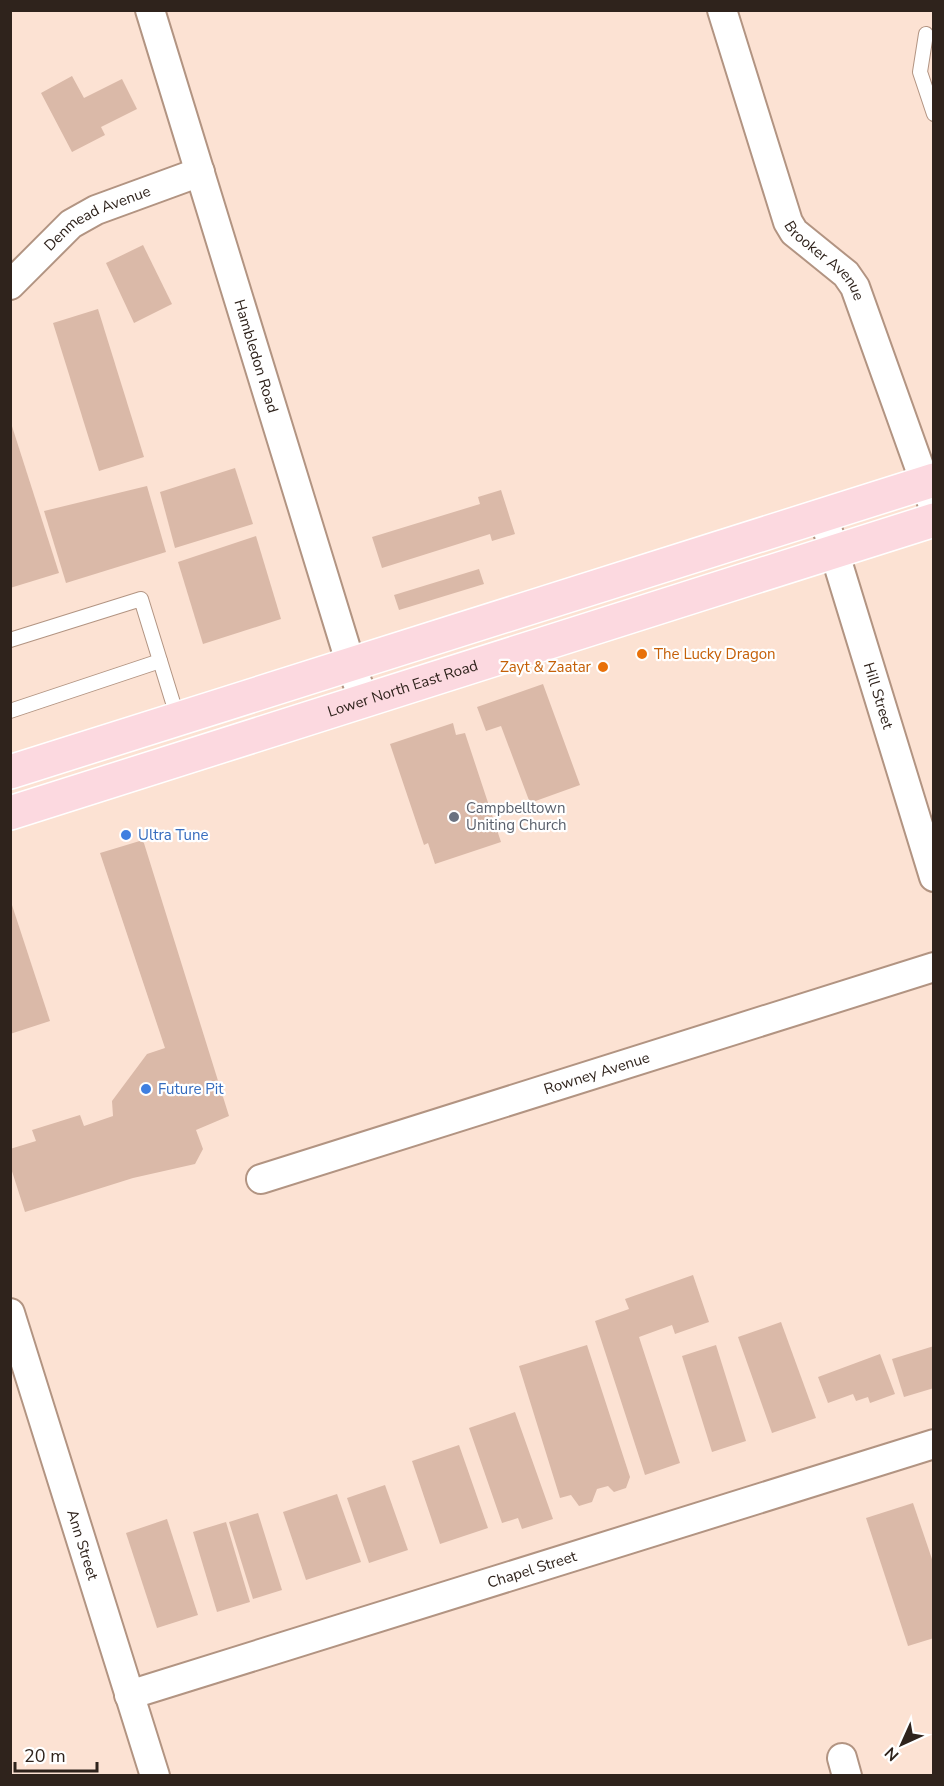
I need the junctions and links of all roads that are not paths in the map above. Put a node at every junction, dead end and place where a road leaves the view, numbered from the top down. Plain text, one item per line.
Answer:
1 (150, 10) edge
2 (722, 10) edge
3 (926, 34) dead end
4 (933, 114) edge
5 (200, 172) junction
6 (10, 285) edge
7 (930, 490) edge
8 (823, 515) junction
9 (933, 520) edge
10 (834, 552) junction
11 (10, 640) edge
12 (160, 661) junction
13 (351, 665) junction
14 (364, 701) junction
15 (10, 711) edge
16 (178, 720) junction
17 (10, 772) edge
18 (10, 813) edge
19 (933, 877) edge
20 (933, 967) edge
21 (261, 1179) dead end
22 (10, 1313) edge
23 (933, 1444) edge
24 (129, 1695) junction
25 (155, 1776) edge

1 - 5 street, Hambledon Road
2 - 7 street, Brooker Avenue
3 - 4 lane
5 - 6 street, Denmead Avenue
5 - 13 street, Hambledon Road
7 - 8 main road
8 - 10 street, Hill Street
8 - 13 main road
9 - 10 main road, Lower North East Road
10 - 14 main road, Lower North East Road
10 - 19 street, Hill Street
11 - 12 lane
12 - 15 lane
12 - 16 lane
13 - 14 street, Hambledon Road
13 - 16 main road
14 - 18 main road, Lower North East Road
16 - 17 main road
20 - 21 street, Rowney Avenue
22 - 24 street, Ann Street
23 - 24 street, Chapel Street
24 - 25 street, Ann Street

